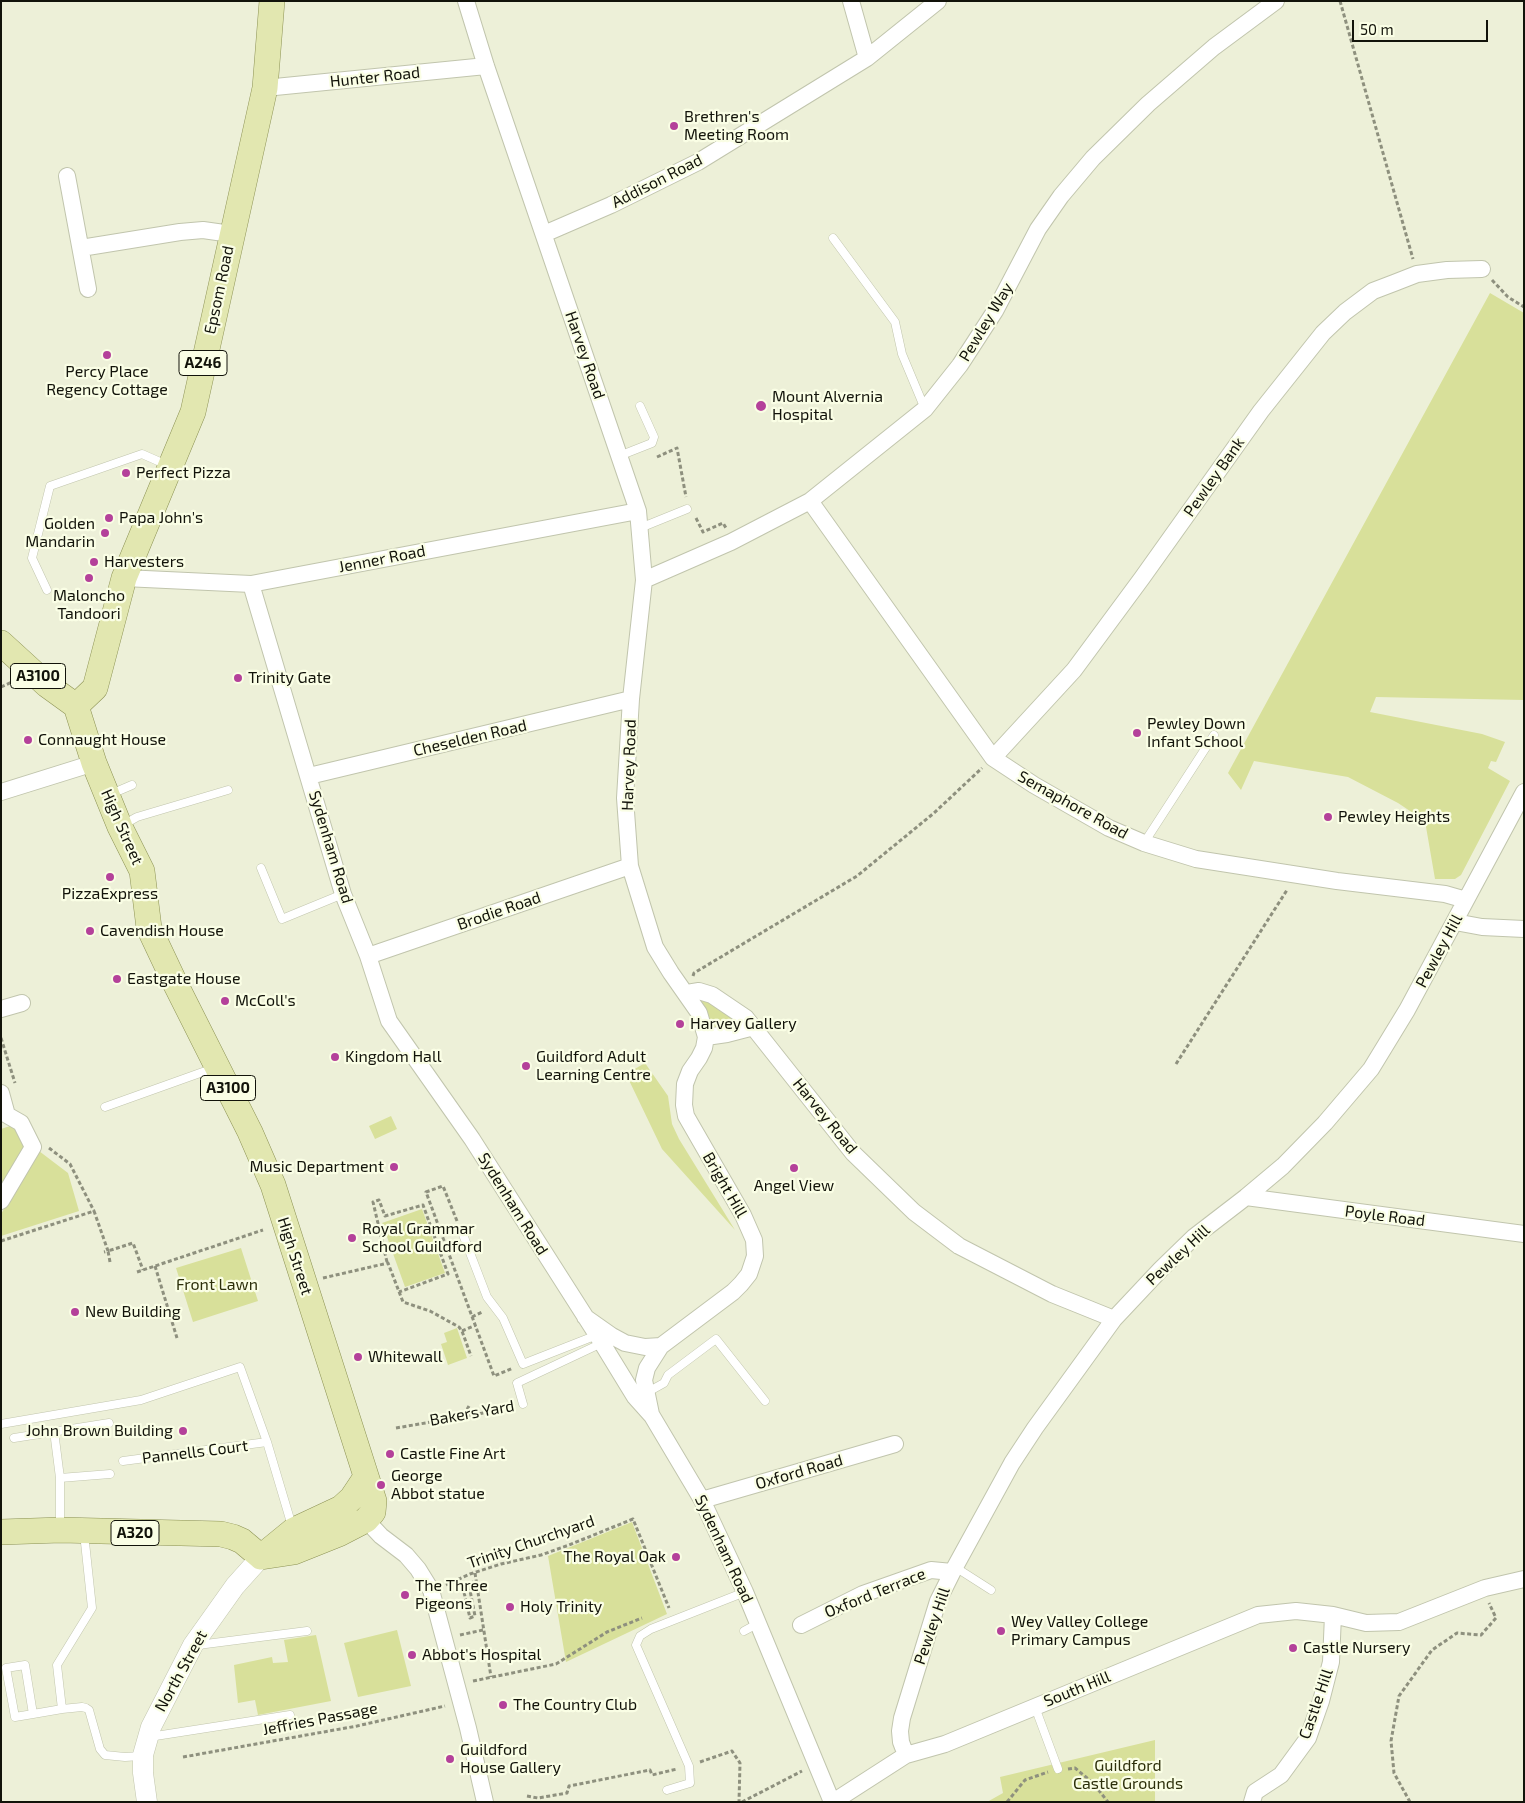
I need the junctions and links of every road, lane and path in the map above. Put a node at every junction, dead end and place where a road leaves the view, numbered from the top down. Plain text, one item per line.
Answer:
1 (272, 1) edge
2 (466, 1) edge
3 (851, 1) edge
4 (938, 1) edge
5 (1276, 1) edge
6 (1340, 1) edge
7 (868, 58) junction
8 (486, 66) junction
9 (265, 88) junction
10 (68, 176) dead end
11 (231, 234) junction
12 (544, 234) junction
13 (833, 238) dead end
14 (81, 248) junction
15 (1482, 269) joint
16 (1417, 274) junction
17 (88, 289) dead end
18 (1524, 307) edge
19 (640, 406) dead end
20 (925, 409) junction
21 (660, 455) dead end
22 (620, 456) junction
23 (170, 466) junction
24 (687, 500) dead end
25 (810, 501) junction
26 (687, 509) dead end
27 (638, 511) junction
28 (694, 516) dead end
29 (723, 523) dead end
30 (640, 528) junction
31 (124, 578) junction
32 (644, 580) junction
33 (251, 584) junction
34 (47, 590) dead end
35 (1, 643) edge
36 (16, 680) dead end
37 (1, 687) edge
38 (631, 700) junction
39 (76, 706) junction
40 (1214, 735) dead end
41 (993, 758) junction
42 (94, 764) junction
43 (309, 776) junction
44 (132, 785) dead end
45 (228, 790) dead end
46 (1, 792) edge
47 (1524, 792) edge
48 (108, 796) junction
49 (120, 827) junction
50 (1144, 843) junction
51 (630, 866) junction
52 (261, 868) dead end
53 (1296, 875) junction
54 (343, 894) junction
55 (1466, 900) junction
56 (1455, 922) junction
57 (1524, 929) edge
58 (368, 956) junction
59 (687, 993) junction
60 (22, 1003) dead end
61 (1, 1008) edge
62 (754, 1026) junction
63 (706, 1037) junction
64 (1176, 1064) dead end
65 (217, 1066) junction
66 (1, 1093) edge
67 (105, 1107) dead end
68 (47, 1146) dead end
69 (1246, 1198) junction
70 (1, 1201) edge
71 (94, 1211) junction
72 (460, 1229) joint
73 (262, 1230) dead end
74 (1524, 1234) edge
75 (442, 1239) junction
76 (1, 1241) edge
77 (436, 1242) junction
78 (106, 1252) junction
79 (110, 1262) dead end
80 (387, 1262) junction
81 (155, 1266) junction
82 (143, 1270) junction
83 (137, 1272) dead end
84 (321, 1279) dead end
85 (399, 1292) junction
86 (482, 1312) dead end
87 (472, 1317) junction
88 (584, 1317) junction
89 (1114, 1319) junction
90 (476, 1325) junction
91 (462, 1331) junction
92 (177, 1338) dead end
93 (599, 1339) junction
94 (661, 1346) junction
95 (471, 1356) dead end
96 (523, 1364) junction
97 (646, 1393) junction
98 (765, 1401) dead end
99 (523, 1404) joint
100 (469, 1406) dead end
101 (464, 1415) junction
102 (652, 1416) junction
103 (109, 1423) dead end
104 (1, 1424) edge
105 (396, 1428) dead end
106 (54, 1431) junction
107 (14, 1438) dead end
108 (267, 1442) junction
109 (895, 1444) dead end
110 (123, 1461) dead end
111 (110, 1474) dead end
112 (366, 1477) junction
113 (60, 1478) junction
114 (702, 1500) junction
115 (366, 1520) junction
116 (294, 1530) junction
117 (72, 1531) junction
118 (1, 1532) edge
119 (261, 1557) junction
120 (953, 1570) junction
121 (475, 1573) junction
122 (1524, 1578) edge
123 (475, 1581) junction
124 (1485, 1588) junction
125 (991, 1590) dead end
126 (745, 1592) junction
127 (669, 1608) dead end
128 (1333, 1616) junction
129 (800, 1625) dead end
130 (483, 1630) junction
131 (307, 1631) dead end
132 (464, 1634) dead end
133 (193, 1645) junction
134 (566, 1658) dead end
135 (491, 1677) junction
136 (479, 1680) dead end
137 (461, 1702) junction
138 (1035, 1707) junction
139 (62, 1709) junction
140 (33, 1714) junction
141 (290, 1715) dead end
142 (145, 1746) junction
143 (906, 1755) junction
144 (184, 1757) dead end
145 (815, 1764) junction
146 (689, 1766) junction
147 (1058, 1769) dead end
148 (668, 1790) dead end
149 (527, 1796) dead end
150 (147, 1802) edge
151 (485, 1802) edge
152 (740, 1802) edge
153 (832, 1802) edge
154 (1252, 1802) edge
155 (1410, 1802) edge

1 - 9 main road, Epsom Road / A246
2 - 8 street, Harvey Road
3 - 7 street
4 - 7 street, Addison Road
5 - 20 street, Pewley Way
6 - 16 path
7 - 12 street, Addison Road
8 - 9 street, Hunter Road
8 - 12 street, Harvey Road
9 - 11 main road, Epsom Road / A246
10 - 14 street
11 - 14 street
11 - 23 main road, Epsom Road / A246
12 - 22 street, Harvey Road
13 - 20 lane
14 - 17 street
15 - 16 street, Pewley Bank
15 - 18 path
16 - 41 street, Pewley Bank
19 - 22 lane
20 - 25 street, Pewley Way
21 - 24 path
22 - 27 street, Harvey Road
23 - 31 main road, Epsom Road / A246
23 - 34 lane
25 - 32 street, Pewley Way
25 - 41 street, Semaphore Road
26 - 30 lane
27 - 30 street, Harvey Road
27 - 33 street, Jenner Road
28 - 29 path
30 - 32 street, Harvey Road
31 - 33 street, Jenner Road
31 - 39 main road, Epsom Road / A246
32 - 38 street, Harvey Road
33 - 43 street, Sydenham Road
35 - 39 main road, A3100
36 - 37 path
38 - 43 street, Cheselden Road
38 - 51 street, Harvey Road
39 - 42 main road, High Street / A3100
40 - 50 lane
41 - 50 street, Semaphore Road
41 - 59 path
42 - 46 street
42 - 48 main road, High Street / A3100
43 - 54 street, Sydenham Road
44 - 48 lane
45 - 49 lane
47 - 55 street, Pewley Hill
48 - 49 main road, High Street / A3100
49 - 65 main road, High Street / A3100
50 - 53 street, Semaphore Road
51 - 58 street, Brodie Road
51 - 59 street, Harvey Road
52 - 54 lane
53 - 55 street, Semaphore Road
53 - 64 path
54 - 58 street, Sydenham Road
55 - 56 street, Pewley Hill
56 - 57 street
56 - 69 street, Pewley Hill
58 - 88 street, Sydenham Road
59 - 62 street, Harvey Road
59 - 63 street
60 - 61 street
62 - 63 street
62 - 89 street, Harvey Road
63 - 94 street, Bright Hill
65 - 67 lane
65 - 112 main road, High Street / A3100
66 - 70 street
68 - 71 path
69 - 74 street, Poyle Road
69 - 89 street, Pewley Hill
71 - 76 path
71 - 78 path
72 - 75 path
72 - 96 lane
73 - 81 path
75 - 77 path
75 - 87 path
77 - 80 path
77 - 85 path
78 - 79 path
78 - 82 path
80 - 84 path
80 - 85 path
81 - 82 path
81 - 92 path
82 - 83 path
85 - 91 path
86 - 87 path
87 - 90 path
88 - 93 street, Sydenham Road
88 - 94 street
89 - 120 street, Pewley Hill
90 - 91 path
90 - 96 path
91 - 95 path
93 - 96 lane
93 - 99 lane, Bakers Yard
93 - 102 street, Sydenham Road
94 - 97 street, Bright Hill
97 - 98 lane
97 - 102 street, Bright Hill
99 - 101 path, Bakers Yard
100 - 101 path
101 - 105 path, Bakers Yard
102 - 114 street, Sydenham Road
103 - 106 lane
104 - 108 lane, Pannells Court
106 - 107 lane
106 - 113 lane
108 - 110 lane, Pannells Court
108 - 116 lane, Pannells Court
109 - 114 street, Oxford Road
111 - 113 lane
112 - 115 main road, High Street / A3100
112 - 116 main road, North Street
113 - 117 lane
114 - 126 street, Sydenham Road
115 - 119 main road
115 - 137 street
116 - 119 main road, North Street
117 - 118 main road, A320
117 - 119 main road, A320
117 - 139 lane
119 - 133 street, North Street
120 - 125 lane
120 - 129 street, Oxford Terrace
120 - 143 street, Pewley Hill
121 - 123 path
121 - 123 path, Trinity Churchyard
121 - 127 path, Trinity Churchyard
122 - 124 street, South Hill
123 - 130 path
124 - 128 street, South Hill
124 - 155 path
126 - 145 street, Sydenham Road
126 - 146 lane
128 - 138 street, South Hill
128 - 154 street, Castle Hill
130 - 132 path
130 - 135 path
131 - 133 lane
133 - 142 street, North Street
134 - 135 path
135 - 136 path
137 - 144 path, Jeffries Passage
137 - 151 street
138 - 143 street, South Hill
138 - 147 lane
139 - 140 lane
139 - 142 lane
140 - 140 lane
141 - 142 lane
142 - 150 street, North Street
143 - 153 street, South Hill
145 - 152 path
145 - 153 street, Sydenham Road
146 - 148 lane
146 - 149 path
146 - 152 path

